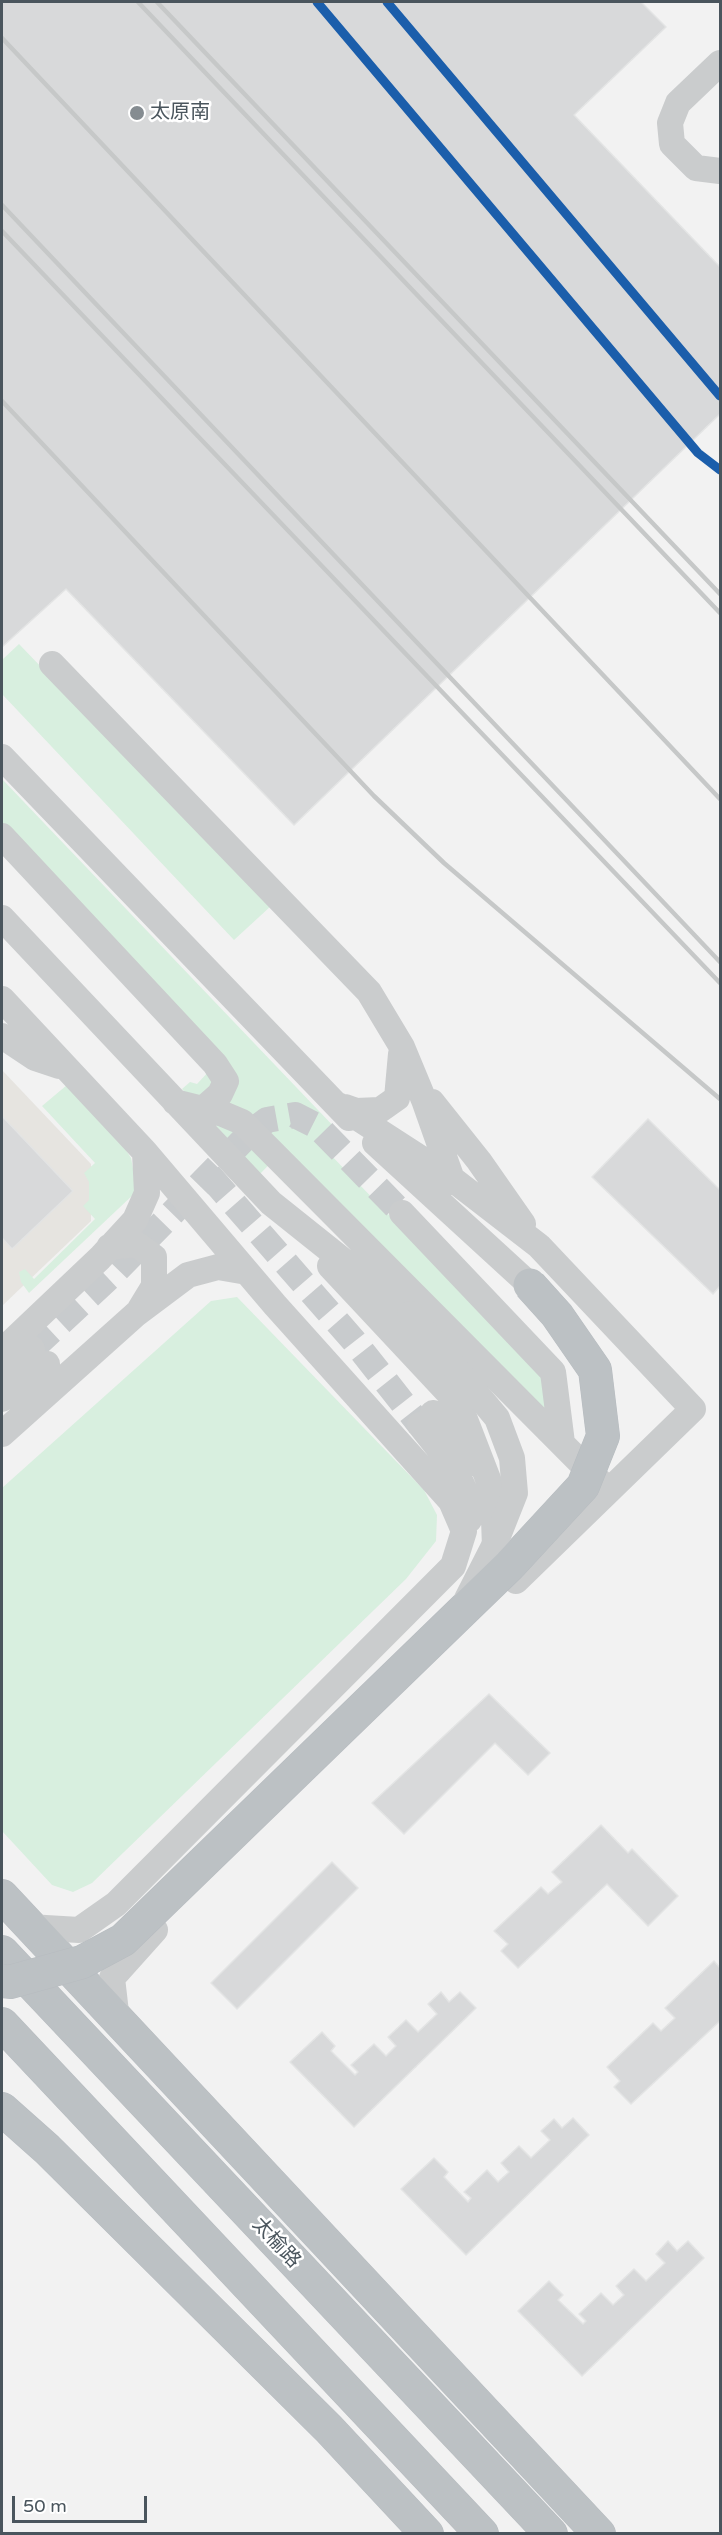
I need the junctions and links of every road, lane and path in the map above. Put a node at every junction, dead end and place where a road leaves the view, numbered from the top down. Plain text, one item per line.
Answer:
1 (720, 63) edge
2 (720, 171) edge
3 (52, 664) dead end
4 (2, 757) edge
5 (2, 836) edge
6 (2, 918) edge
7 (2, 999) edge
8 (2, 1036) edge
9 (402, 1047) junction
10 (66, 1068) junction
11 (417, 1082) junction
12 (175, 1102) junction
13 (338, 1105) junction
14 (202, 1110) junction
15 (145, 1152) junction
16 (273, 1152) junction
17 (451, 1178) junction
18 (271, 1203) junction
19 (470, 1230) junction
20 (539, 1246) junction
21 (109, 1247) junction
22 (247, 1272) junction
23 (530, 1285) junction
24 (136, 1314) junction
25 (410, 1314) junction
26 (2, 1351) edge
27 (2, 1375) edge
28 (2, 1399) edge
29 (426, 1419) tunnel mouth
30 (2, 1434) edge
31 (562, 1443) junction
32 (609, 1490) junction
33 (467, 1524) junction
34 (497, 1598) junction
35 (458, 1615) junction
36 (2, 1896) edge
37 (29, 1927) junction
38 (2, 1952) edge
39 (2, 1981) edge
40 (117, 2021) junction
41 (2, 2024) edge
42 (170, 2077) junction
43 (2, 2109) edge
44 (262, 2298) junction
45 (358, 2330) junction
46 (351, 2452) junction
47 (426, 2534) edge
48 (482, 2534) edge
49 (551, 2534) edge
50 (600, 2534) edge

1 - 2 street
3 - 9 street
4 - 13 street
5 - 14 street
6 - 12 street
7 - 10 street
8 - 10 street
9 - 11 street
9 - 13 street
10 - 15 street
11 - 17 street
11 - 20 street
12 - 14 street
12 - 18 street
13 - 17 street
13 - 19 street
14 - 16 street
15 - 21 street
15 - 22 street
16 - 25 street
16 - 31 street
17 - 19 street
17 - 20 street
18 - 25 street
18 - 34 street
19 - 23 street
20 - 32 street
21 - 24 street
21 - 26 street
22 - 24 street
22 - 33 street
23 - 31 street
23 - 35 highway, bridge
24 - 30 street
25 - 35 street, bridge
27 - 28 street
29 - 33 street
31 - 32 street
32 - 34 street
33 - 37 street
34 - 40 street
35 - 39 highway, bridge
36 - 37 highway
37 - 40 highway
38 - 45 highway, 太榆路
40 - 42 highway
41 - 44 highway
42 - 45 highway
42 - 50 highway
43 - 46 highway
44 - 46 highway
44 - 48 highway
45 - 49 highway, 太榆路
46 - 47 highway

